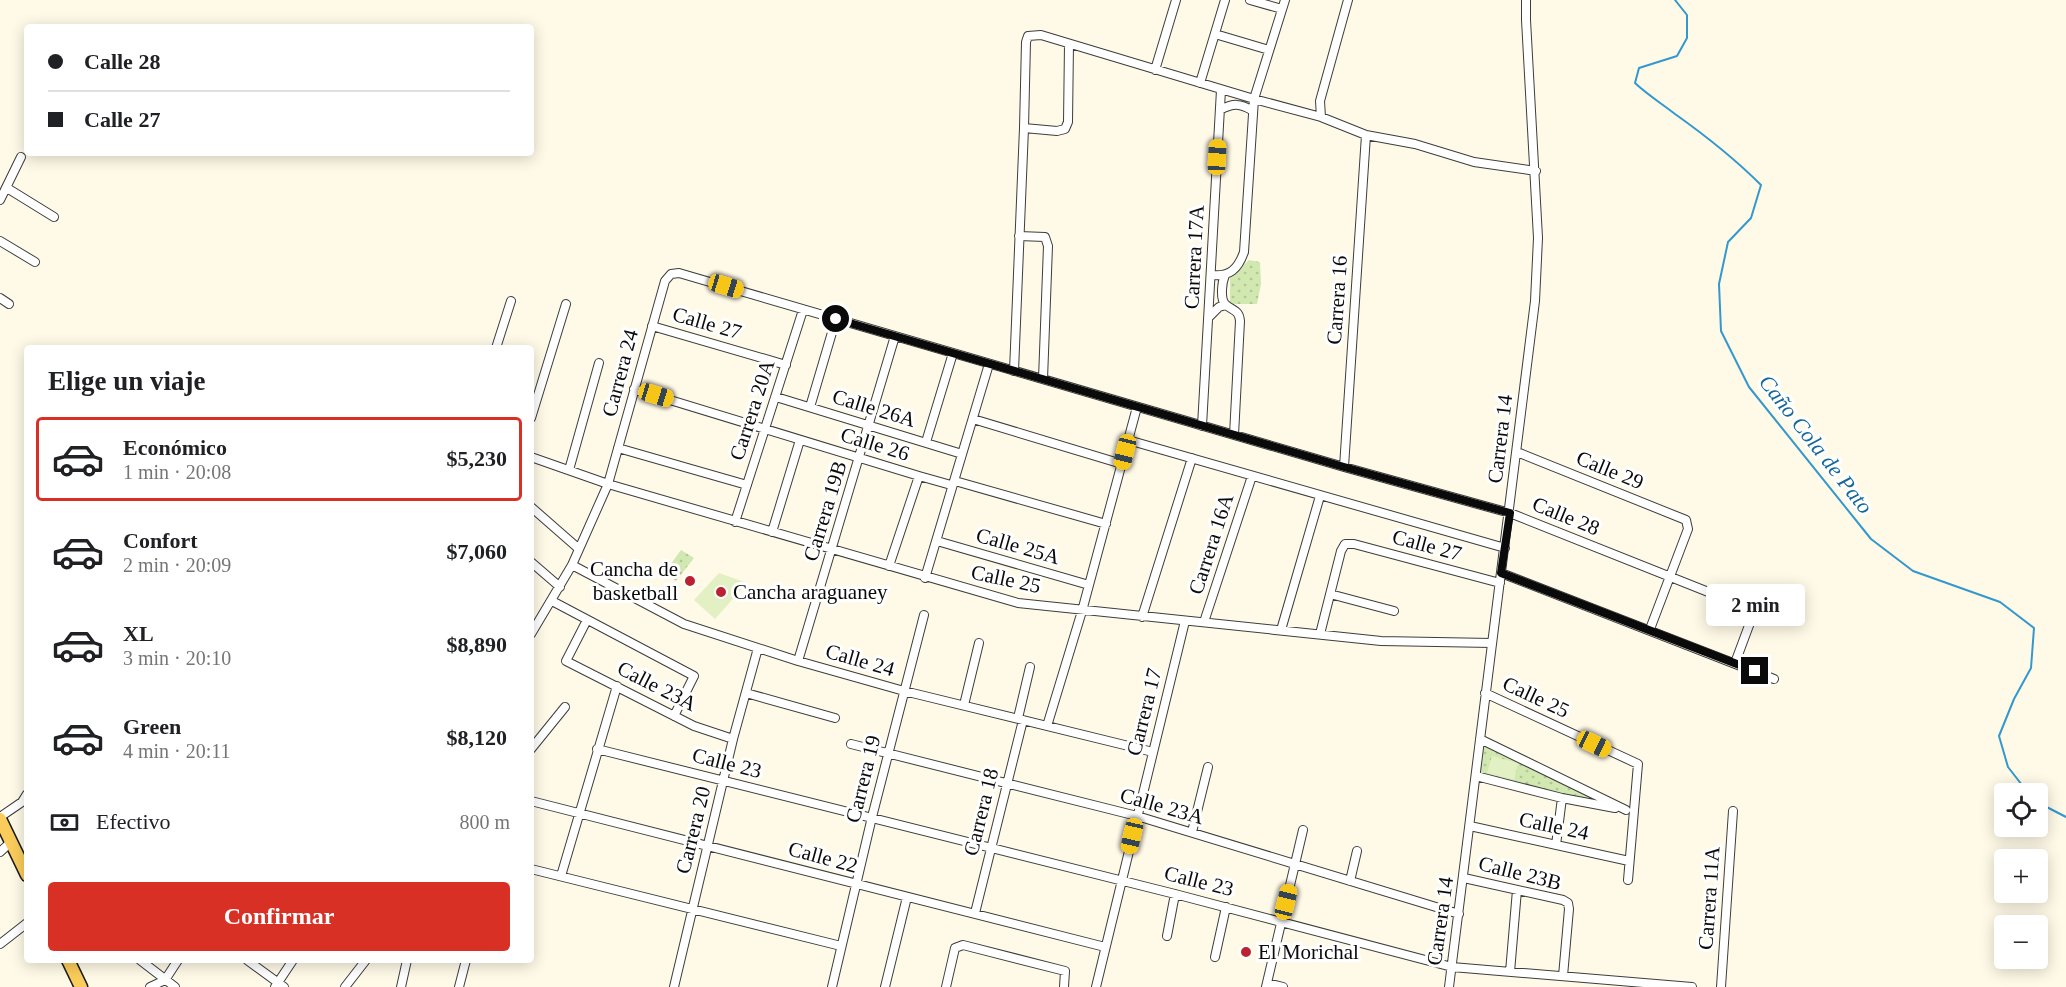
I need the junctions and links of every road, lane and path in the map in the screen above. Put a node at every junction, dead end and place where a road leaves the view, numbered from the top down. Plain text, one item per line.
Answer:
1 (1176, 0) edge
2 (1225, 0) edge
3 (1250, 0) edge
4 (1285, 0) edge
5 (1348, 0) edge
6 (1526, 0) edge
7 (1282, 9) junction
8 (1215, 34) junction
9 (1069, 44) junction
10 (1269, 50) junction
11 (1155, 70) junction
12 (1200, 83) junction
13 (1221, 90) junction
14 (1254, 99) junction
15 (1220, 110) junction
16 (1253, 111) junction
17 (1321, 117) junction
18 (1024, 128) junction
19 (1366, 135) junction
20 (21, 157) dead end
21 (1536, 171) junction
22 (7, 188) junction
23 (0, 200) edge
24 (54, 217) dead end
25 (1019, 236) junction
26 (0, 241) edge
27 (35, 262) dead end
28 (671, 274) joint
29 (1211, 275) junction
30 (1225, 275) junction
31 (0, 298) edge
32 (511, 301) dead end
33 (566, 303) dead end
34 (9, 304) dead end
35 (1226, 305) junction
36 (803, 310) junction
37 (1209, 316) junction
38 (836, 319) junction
39 (652, 326) junction
40 (895, 336) junction
41 (497, 345) edge
42 (953, 353) junction
43 (599, 363) dead end
44 (989, 364) junction
45 (786, 365) junction
46 (1014, 371) junction
47 (1043, 379) junction
48 (634, 388) junction
49 (776, 397) junction
50 (810, 407) junction
51 (1137, 407) junction
52 (534, 408) edge
53 (973, 419) junction
54 (869, 425) junction
55 (1202, 426) junction
56 (765, 429) junction
57 (1234, 435) junction
58 (800, 440) junction
59 (1128, 440) junction
60 (926, 442) junction
61 (618, 448) junction
62 (1517, 452) junction
63 (962, 454) junction
64 (534, 458) edge
65 (1192, 458) junction
66 (859, 459) junction
67 (1122, 464) junction
68 (1344, 467) junction
69 (569, 470) junction
70 (919, 476) junction
71 (1252, 476) junction
72 (955, 481) junction
73 (608, 484) junction
74 (747, 485) junction
75 (1320, 496) junction
76 (534, 510) edge
77 (1510, 513) junction
78 (735, 522) junction
79 (1106, 524) junction
80 (772, 532) junction
81 (937, 541) junction
82 (1505, 548) junction
83 (579, 549) junction
84 (831, 550) junction
85 (534, 565) edge
86 (572, 565) junction
87 (889, 566) junction
88 (1501, 573) junction
89 (1669, 577) junction
90 (925, 578) junction
91 (1500, 583) junction
92 (1089, 585) junction
93 (560, 587) junction
94 (1330, 594) junction
95 (552, 601) junction
96 (1083, 611) junction
97 (1394, 611) dead end
98 (924, 615) dead end
99 (1142, 617) junction
100 (587, 620) junction
101 (1185, 621) junction
102 (1204, 622) junction
103 (534, 629) edge
104 (1650, 629) junction
105 (1281, 630) junction
106 (1320, 634) junction
107 (979, 643) dead end
108 (1492, 643) junction
109 (758, 648) junction
110 (798, 661) junction
111 (1735, 663) junction
112 (1030, 667) dead end
113 (1774, 679) dead end
114 (617, 686) junction
115 (904, 691) junction
116 (746, 693) junction
117 (1485, 693) junction
118 (964, 705) junction
119 (565, 707) dead end
120 (674, 716) junction
121 (835, 718) dead end
122 (1020, 719) junction
123 (1047, 726) junction
124 (733, 739) junction
125 (1480, 739) junction
126 (851, 744) dead end
127 (534, 745) edge
128 (597, 749) junction
129 (1152, 752) junction
130 (888, 754) junction
131 (1208, 767) dead end
132 (1476, 776) junction
133 (724, 780) junction
134 (1007, 784) junction
135 (24, 798) edge
136 (1563, 798) junction
137 (534, 802) edge
138 (1630, 811) junction
139 (1733, 811) dead end
140 (580, 812) junction
141 (1137, 816) junction
142 (872, 817) junction
143 (0, 818) edge
144 (1470, 826) junction
145 (1303, 830) dead end
146 (1192, 832) junction
147 (11, 842) junction
148 (707, 845) junction
149 (1556, 845) junction
150 (992, 847) junction
151 (1357, 851) dead end
152 (0, 852) edge
153 (1629, 861) junction
154 (24, 864) edge
155 (1295, 864) junction
156 (534, 870) edge
157 (561, 876) junction
158 (1464, 878) junction
159 (1122, 880) junction
160 (1350, 880) junction
161 (1629, 880) dead end
162 (855, 885) junction
163 (1517, 890) junction
164 (1175, 894) junction
165 (907, 897) junction
166 (1226, 907) junction
167 (693, 908) junction
168 (975, 914) junction
169 (1459, 915) junction
170 (1281, 921) junction
171 (24, 925) edge
172 (1167, 936) dead end
173 (0, 944) edge
174 (841, 946) junction
175 (1105, 947) junction
176 (1215, 957) dead end
177 (69, 963) edge
178 (144, 963) edge
179 (176, 963) edge
180 (251, 963) edge
181 (291, 963) edge
182 (364, 963) edge
183 (407, 963) edge
184 (465, 963) edge
185 (1452, 967) junction
186 (1510, 972) junction
187 (1563, 976) junction
188 (165, 980) junction
189 (77, 985) edge
190 (1267, 985) edge
191 (279, 986) edge
192 (150, 987) edge
193 (175, 987) edge
194 (345, 987) edge
195 (401, 987) edge
196 (459, 987) edge
197 (674, 987) edge
198 (831, 987) edge
199 (885, 987) edge
200 (946, 987) edge
201 (1064, 987) edge
202 (1096, 987) edge
203 (1283, 987) edge
204 (1449, 987) edge
205 (1684, 987) edge
206 (1692, 987) edge
207 (1721, 987) edge

1 - 11 street
2 - 8 street
3 - 7 street
4 - 7 street
5 - 17 street
6 - 21 street, Carrera 14
7 - 10 street
8 - 10 street
8 - 12 street
9 - 11 street
9 - 18 street
9 - 18 street
10 - 14 street
11 - 12 street
12 - 13 street
13 - 14 street
13 - 15 street, Carrera 17A
14 - 16 street
14 - 17 street
15 - 16 street
15 - 29 street, Carrera 17A
16 - 30 street
17 - 19 street
18 - 25 street
19 - 21 street
19 - 68 street, Carrera 16
20 - 22 street
21 - 62 street, Carrera 14
22 - 23 street
22 - 24 street
25 - 46 street
25 - 47 street
26 - 27 street
28 - 36 street, Calle 28
28 - 39 street, Carrera 24
29 - 30 street
29 - 37 street, Carrera 17A
30 - 35 street
31 - 34 street
32 - 41 street
33 - 52 street
35 - 37 street
35 - 57 street
36 - 38 street, Calle 28
36 - 45 street, Carrera 20A
37 - 55 street, Carrera 17A
38 - 40 street, Calle 28
38 - 50 street
39 - 45 street, Calle 27
39 - 48 street, Carrera 24
40 - 42 street, Calle 28
40 - 54 street, Carrera 19B
42 - 44 street, Calle 28
42 - 60 street
43 - 69 street
44 - 46 street, Calle 28
44 - 53 street
45 - 49 street, Carrera 20A
46 - 47 street, Calle 28
47 - 51 street, Calle 28
48 - 56 street, Calle 26
48 - 61 street, Carrera 24
49 - 50 street, Calle 26A
49 - 56 street, Carrera 20A
50 - 54 street, Calle 26A
51 - 55 street, Calle 28
51 - 59 street
53 - 63 street
53 - 67 street
54 - 60 street, Calle 26A
54 - 66 street, Carrera 19B
55 - 57 street, Calle 28
56 - 58 street, Calle 26
56 - 74 street, Carrera 20A
57 - 68 street, Calle 28
58 - 66 street, Calle 26
58 - 80 street
59 - 65 street
59 - 67 street
60 - 63 street, Calle 26A
61 - 73 street, Carrera 24
61 - 74 street
62 - 77 street, Carrera 14
62 - 89 street, Calle 29
63 - 72 street
64 - 69 street, Calle 25
65 - 71 street
65 - 99 street
66 - 70 street, Calle 26
66 - 84 street, Carrera 19B
67 - 79 street
68 - 77 street, Calle 28
69 - 73 street, Calle 25
70 - 72 street, Calle 26
70 - 87 street
71 - 75 street
71 - 102 street, Carrera 16A
72 - 79 street, Calle 26
72 - 81 street
73 - 78 street, Calle 25
73 - 83 street, Carrera 24
74 - 78 street, Carrera 20A
75 - 82 street
75 - 105 street
76 - 83 street
77 - 82 street, Carrera 14
77 - 89 street, Calle 28
78 - 80 street, Calle 25
79 - 92 street
80 - 84 street, Calle 25
81 - 90 street
81 - 92 street, Calle 25A
82 - 88 street, Carrera 14
83 - 86 street, Carrera 24
84 - 87 street, Calle 25
84 - 110 street, Carrera 19B
85 - 93 street
86 - 93 street, Carrera 24
86 - 109 street, Calle 24
87 - 90 street, Calle 25
88 - 91 street, Carrera 14
88 - 104 street
89 - 104 street
89 - 111 street, Calle 28
90 - 96 street, Calle 25
91 - 94 street, Calle 27
91 - 108 street, Carrera 14
92 - 96 street
93 - 95 street, Carrera 24
94 - 97 street
94 - 106 street
95 - 100 street
95 - 103 street, Carrera 24
96 - 99 street, Calle 25
96 - 123 street
98 - 115 street, Carrera 19
99 - 101 street, Calle 25
100 - 114 street, Calle 23A
100 - 120 street
101 - 102 street, Calle 25
101 - 129 street, Carrera 17
102 - 105 street, Calle 25
104 - 111 street
105 - 106 street, Calle 25
106 - 108 street, Calle 25
107 - 118 street
108 - 117 street, Carrera 14
109 - 110 street, Calle 24
109 - 116 street, Carrera 20
110 - 115 street, Calle 24
111 - 113 street
112 - 122 street, Carrera 18
114 - 120 street, Calle 23A
114 - 128 street
115 - 118 street, Calle 24
115 - 130 street, Carrera 19
116 - 121 street
116 - 124 street, Carrera 20
117 - 125 street, Carrera 14
117 - 138 street, Calle 25
118 - 122 street, Calle 24
119 - 127 street
120 - 124 street, Calle 23A
122 - 123 street, Calle 24
122 - 134 street, Carrera 18
123 - 129 street, Calle 24
124 - 133 street, Carrera 20
125 - 132 street, Carrera 14
125 - 138 street
126 - 130 street, Calle 23A
128 - 133 street, Calle 23
128 - 140 street
129 - 141 street, Carrera 17
130 - 134 street, Calle 23A
130 - 142 street, Carrera 19
131 - 146 street
132 - 136 street, Calle 24
132 - 144 street, Carrera 14
133 - 142 street, Calle 23
133 - 148 street, Carrera 20
134 - 141 street, Calle 23A
134 - 150 street, Carrera 18
135 - 143 street
136 - 138 street, Calle 24
136 - 149 street
137 - 140 street, Calle 22
138 - 153 street
139 - 207 street, Carrera 11A
140 - 148 street, Calle 22
140 - 157 street
141 - 146 street, Calle 23A
141 - 159 street, Carrera 17
142 - 150 street, Calle 23
142 - 162 street, Carrera 19
143 - 147 main road
144 - 149 street, Calle 24
144 - 158 street, Carrera 14
145 - 155 street
146 - 155 street, Calle 23A
147 - 152 street
147 - 154 main road
148 - 162 street, Calle 22
148 - 167 street, Carrera 20
149 - 153 street, Calle 24
150 - 159 street, Calle 23
150 - 168 street, Carrera 18
151 - 160 street
153 - 161 street
155 - 160 street, Calle 23A
155 - 170 street
156 - 157 street
157 - 167 street
158 - 163 street, Calle 23B
158 - 169 street, Carrera 14
159 - 164 street, Calle 23
159 - 175 street, Carrera 17
160 - 169 street, Calle 23A
162 - 165 street, Calle 22
162 - 174 street, Carrera 19
163 - 186 street
163 - 187 street, Calle 23B
164 - 166 street, Calle 23
164 - 172 street
165 - 168 street, Calle 22
165 - 199 street
166 - 170 street, Calle 23
166 - 176 street
167 - 174 street
167 - 197 street, Carrera 20
168 - 175 street, Calle 22
169 - 185 street, Carrera 14
170 - 185 street, Calle 23
170 - 190 street
171 - 173 street
174 - 198 street, Carrera 19
175 - 202 street, Carrera 17
177 - 189 main road
178 - 188 street
179 - 188 street
180 - 191 street
181 - 191 street
182 - 194 street
183 - 195 street
184 - 196 street
185 - 186 street, Calle 23
185 - 204 street, Carrera 14
186 - 187 street, Calle 23
187 - 205 street, Calle 23
188 - 192 street
188 - 193 street
190 - 203 street
200 - 201 street
205 - 206 street, Calle 23

